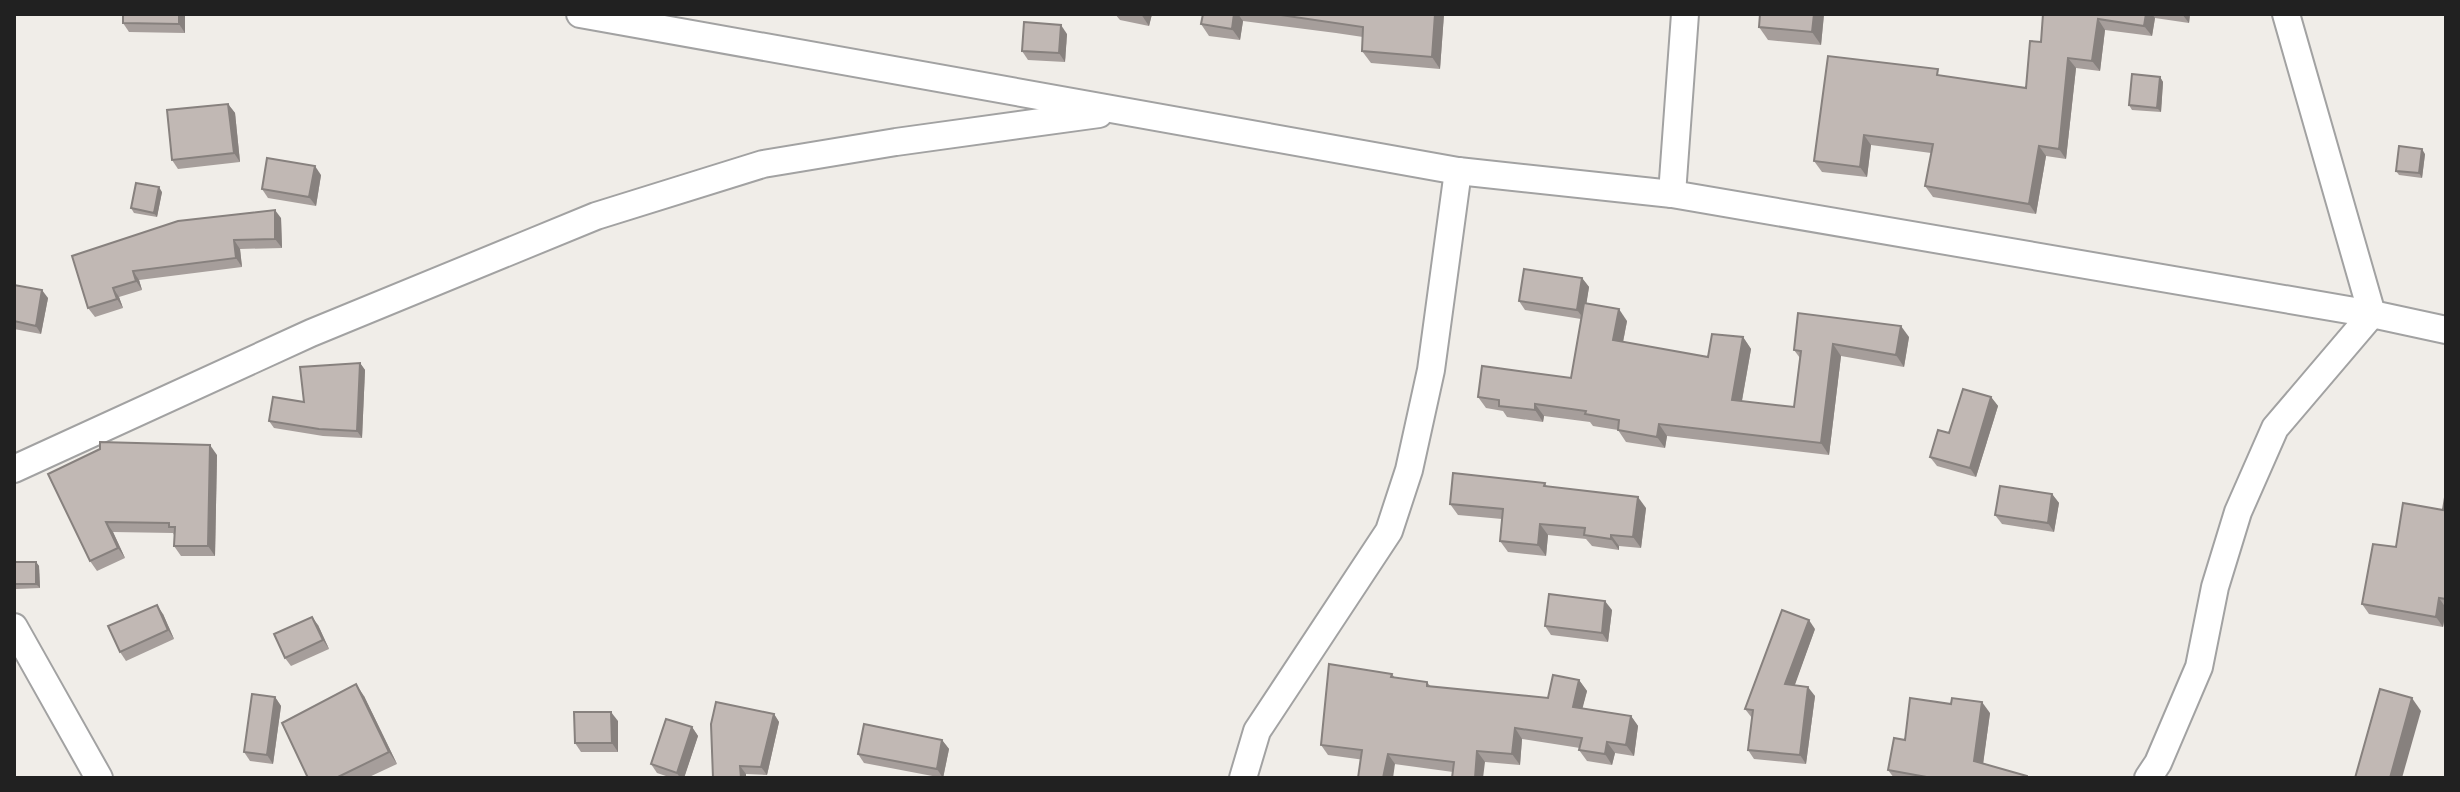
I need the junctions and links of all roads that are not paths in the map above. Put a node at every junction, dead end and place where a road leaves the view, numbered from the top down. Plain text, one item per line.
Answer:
1 (580, 14) edge
2 (1685, 14) edge
3 (2286, 14) edge
4 (608, 17) edge
5 (1122, 110) junction
6 (1458, 171) junction
7 (1672, 194) junction
8 (2372, 314) junction
9 (2446, 330) edge
10 (14, 469) edge
11 (14, 627) edge
12 (99, 778) edge
13 (1243, 778) edge
14 (2148, 778) edge

1 - 4 street
2 - 7 street
3 - 8 street
4 - 5 street
5 - 6 street
5 - 10 street
6 - 7 street
6 - 13 street
7 - 8 street
8 - 9 street
8 - 14 street
11 - 12 street

